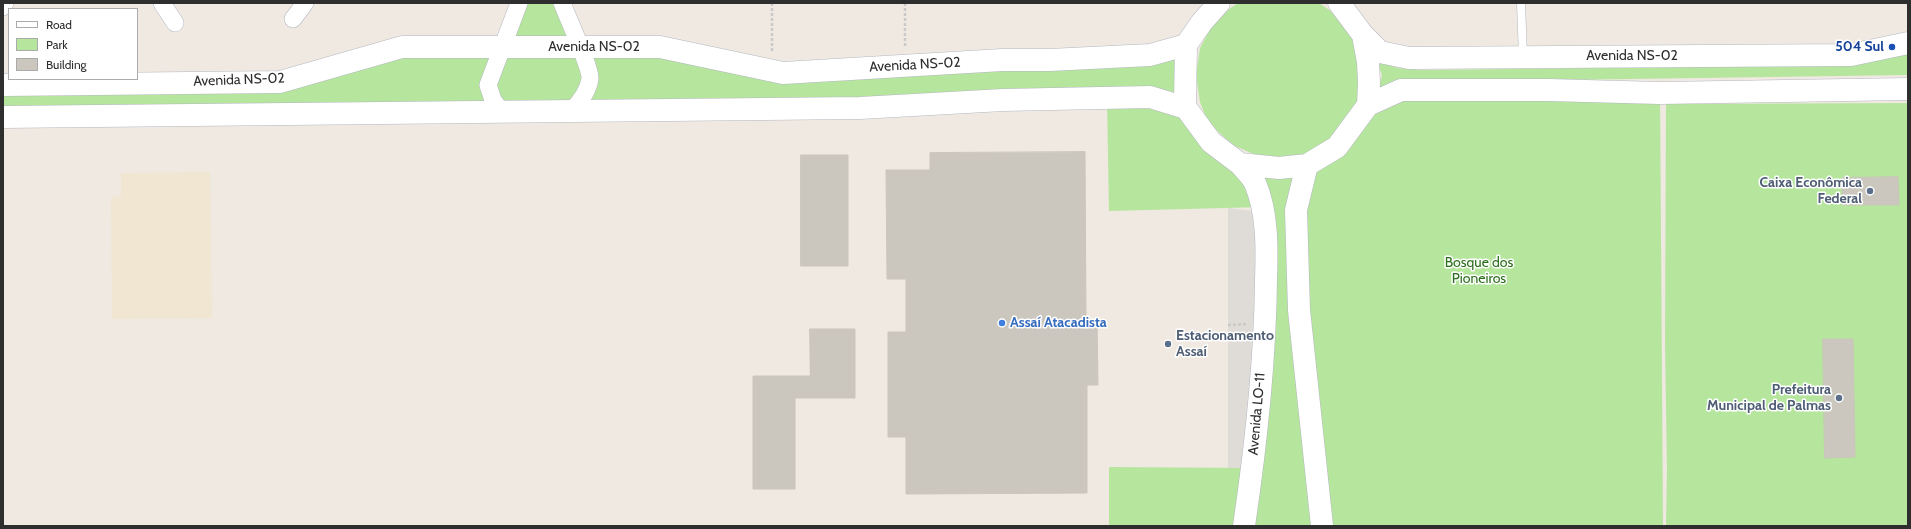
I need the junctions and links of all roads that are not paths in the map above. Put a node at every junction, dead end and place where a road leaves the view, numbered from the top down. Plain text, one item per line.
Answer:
1 (5, 3) edge
2 (162, 3) edge
3 (305, 3) edge
4 (519, 3) edge
5 (562, 3) edge
6 (1219, 3) edge
7 (1339, 3) edge
8 (1521, 3) edge
9 (3, 7) edge
10 (293, 19) dead end
11 (175, 23) dead end
12 (1363, 35) junction
13 (1908, 43) edge
14 (1186, 45) junction
15 (502, 47) junction
16 (580, 47) junction
17 (1523, 57) junction
18 (3, 85) edge
19 (1908, 89) edge
20 (1368, 104) junction
21 (1186, 108) junction
22 (571, 111) junction
23 (502, 112) junction
24 (3, 117) edge
25 (1240, 164) junction
26 (1308, 165) junction
27 (1244, 526) edge
28 (1322, 526) edge

1 - 9 street
2 - 11 street
3 - 10 street
4 - 15 street
5 - 16 street
6 - 14 street
7 - 12 street, Avenida NS-02
8 - 17 lane
12 - 17 street, Avenida NS-02
12 - 20 street
13 - 17 street, Avenida NS-02
14 - 16 street, Avenida NS-02
14 - 21 street
15 - 16 street, Avenida NS-02
15 - 18 street, Avenida NS-02
15 - 23 street
16 - 22 street
19 - 20 street
20 - 26 street
21 - 22 street
21 - 25 street, Avenida LO-11
22 - 23 street
23 - 24 street
25 - 26 street
25 - 27 street, Avenida LO-11
26 - 28 street

